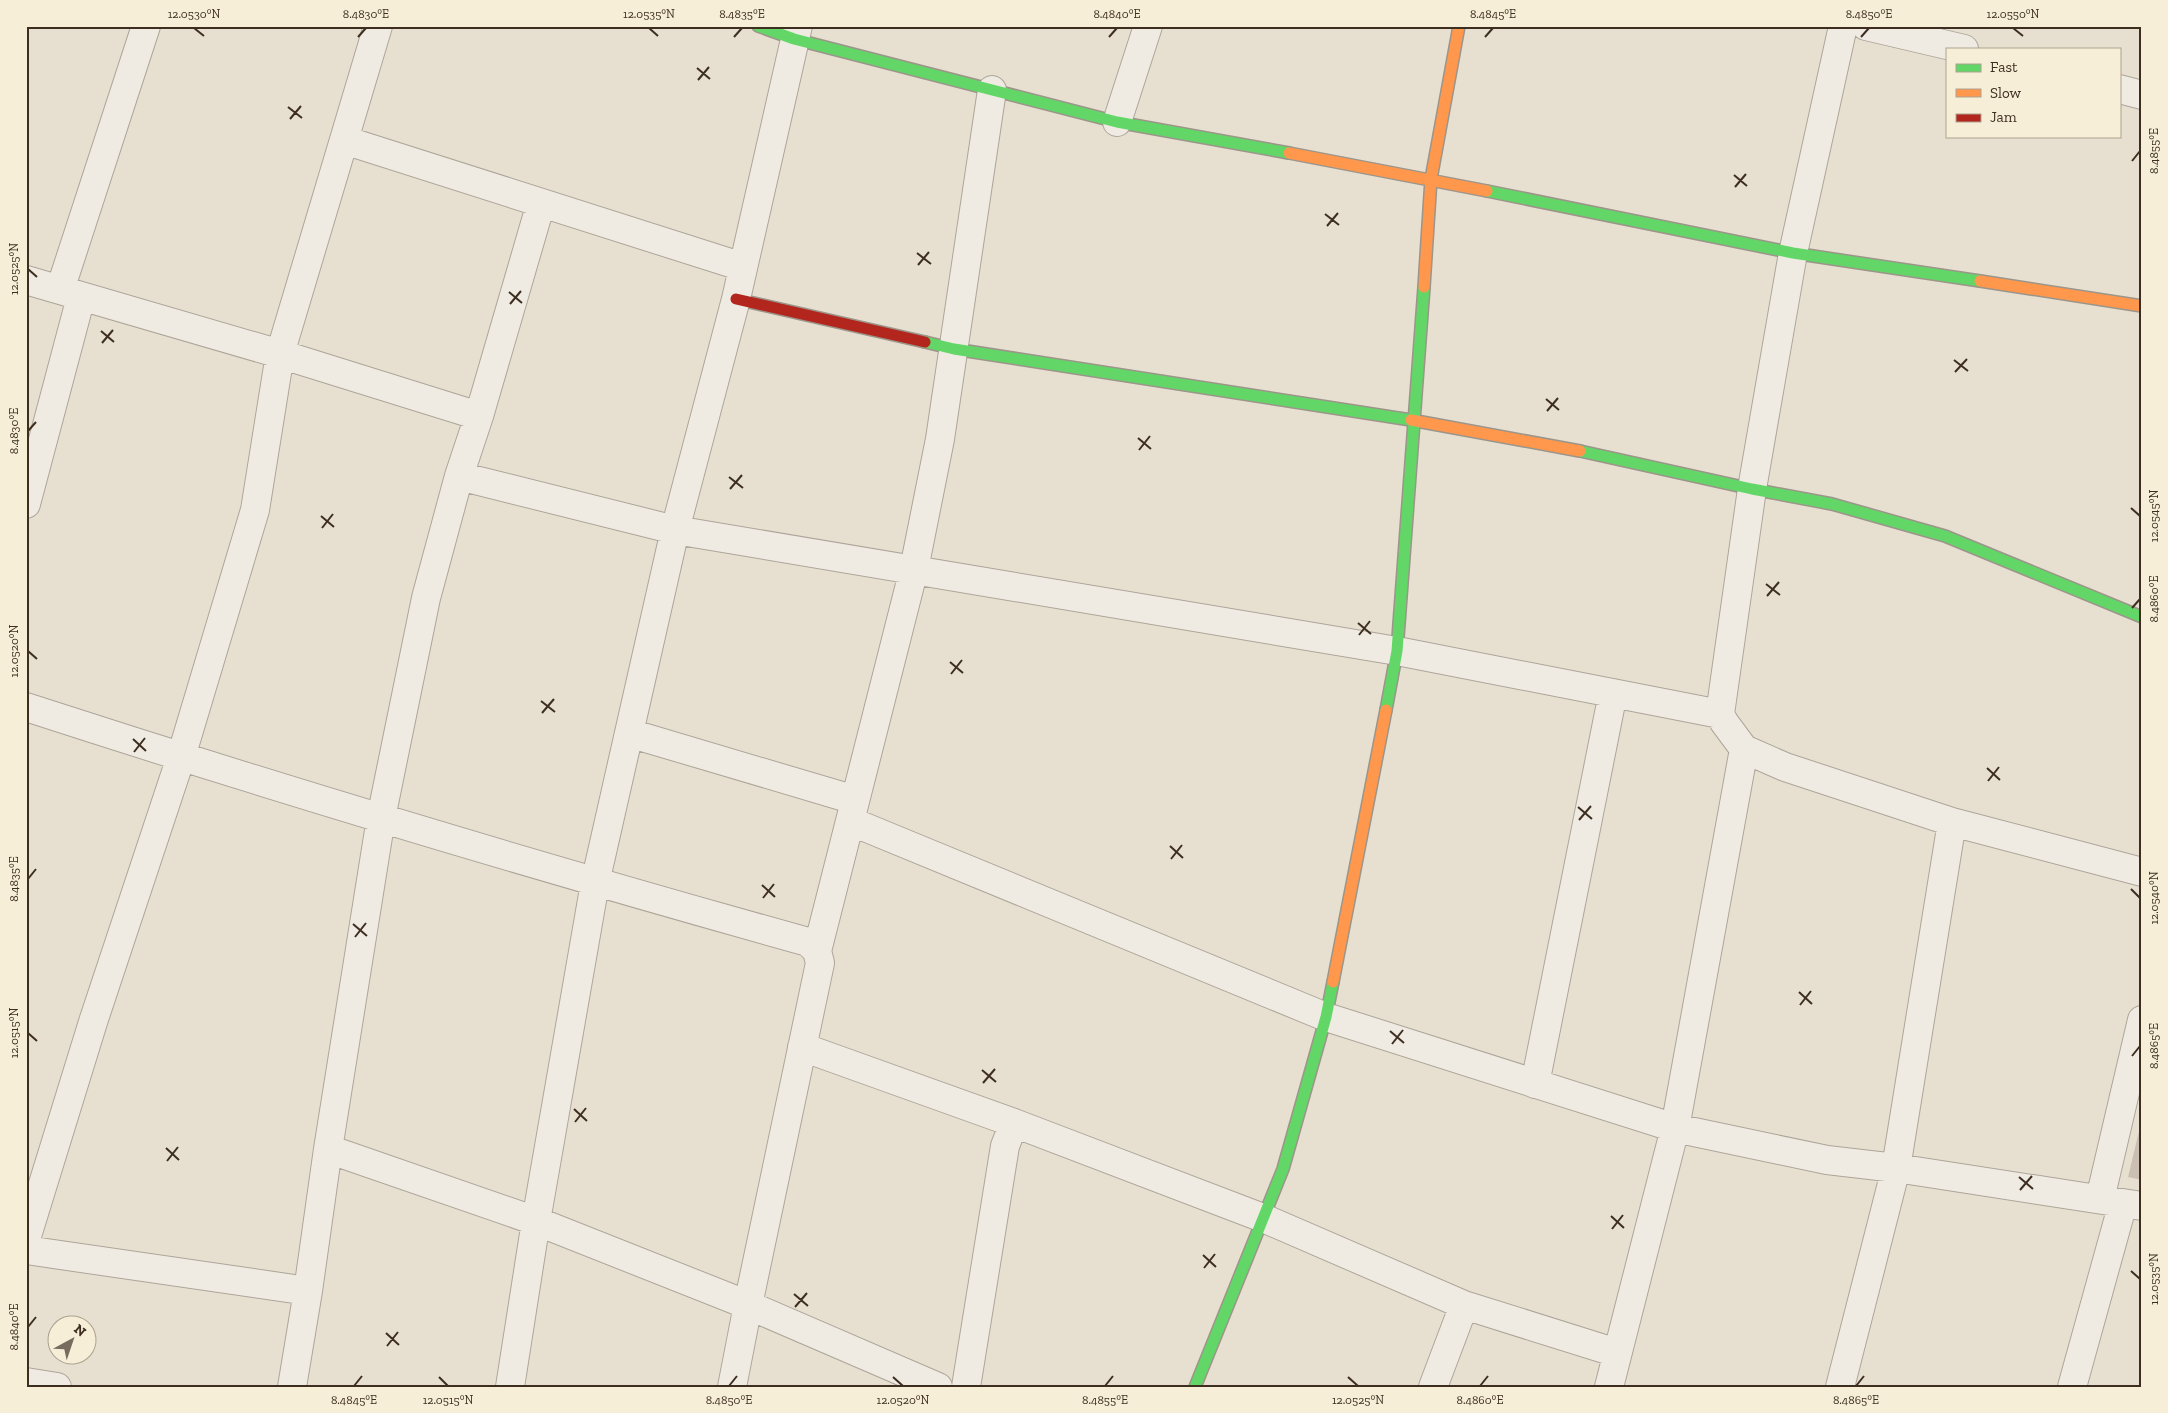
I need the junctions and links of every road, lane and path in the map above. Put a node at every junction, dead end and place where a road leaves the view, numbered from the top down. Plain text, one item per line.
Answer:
1 (146, 26) edge
2 (378, 26) edge
3 (758, 26) edge
4 (1148, 26) edge
5 (1459, 26) edge
6 (1843, 26) edge
7 (1866, 26) edge
8 (796, 33) edge
9 (1960, 48) edge
10 (2120, 89) edge
11 (992, 90) junction
12 (2142, 95) edge
13 (1117, 122) junction
14 (344, 140) junction
15 (1431, 179) junction
16 (540, 203) junction
17 (1793, 253) junction
18 (743, 267) junction
19 (26, 280) edge
20 (71, 294) junction
21 (736, 299) junction
22 (2142, 306) edge
23 (954, 349) junction
24 (280, 354) junction
25 (479, 416) junction
26 (1415, 422) junction
27 (459, 476) junction
28 (1752, 489) junction
29 (26, 504) edge
30 (675, 530) junction
31 (914, 569) junction
32 (2142, 617) edge
33 (1397, 651) junction
34 (1613, 693) junction
35 (26, 707) edge
36 (1720, 714) junction
37 (629, 733) junction
38 (1744, 749) junction
39 (181, 757) junction
40 (853, 811) junction
41 (381, 818) junction
42 (1952, 822) junction
43 (2142, 872) edge
44 (595, 882) junction
45 (817, 951) junction
46 (1326, 1017) junction
47 (2142, 1020) edge
48 (802, 1047) junction
49 (1535, 1084) junction
50 (1014, 1123) junction
51 (1675, 1128) junction
52 (328, 1149) junction
53 (1896, 1168) junction
54 (2122, 1203) edge
55 (1263, 1218) junction
56 (536, 1221) junction
57 (26, 1239) edge
58 (26, 1250) edge
59 (308, 1291) junction
60 (1464, 1305) junction
61 (748, 1306) junction
62 (1617, 1354) junction
63 (26, 1382) edge
64 (57, 1387) edge
65 (292, 1387) edge
66 (510, 1387) edge
67 (732, 1387) edge
68 (938, 1387) edge
69 (966, 1387) edge
70 (1195, 1387) edge
71 (1433, 1387) edge
72 (1609, 1387) edge
73 (1840, 1387) edge
74 (2072, 1387) edge

1 - 20 street
2 - 14 street
3 - 8 street
4 - 13 street
5 - 15 street
6 - 17 street
7 - 9 street
8 - 11 street
8 - 18 street
10 - 12 street
11 - 13 street
11 - 23 street
13 - 15 street
14 - 16 street
14 - 24 street
15 - 17 street
15 - 26 street
16 - 18 street
16 - 25 street
17 - 22 street
17 - 28 street
18 - 21 street
19 - 20 street
20 - 24 street
20 - 29 street
21 - 23 street
21 - 30 street
23 - 26 street
23 - 31 street
24 - 25 street
24 - 39 street
25 - 27 street
26 - 28 street
26 - 33 street
27 - 30 street
27 - 41 street
28 - 32 street
28 - 36 street
30 - 31 street
30 - 37 street
31 - 33 street
31 - 40 street
33 - 34 street
33 - 46 street
34 - 36 street
34 - 49 street
35 - 39 street
36 - 38 street
37 - 40 street
37 - 44 street
38 - 42 street
38 - 51 street
39 - 41 street
39 - 57 street
40 - 45 street
40 - 46 street
41 - 44 street
41 - 52 street
42 - 43 street
42 - 53 street
44 - 45 street
44 - 56 street
45 - 48 street
46 - 49 street
46 - 55 street
47 - 54 street
48 - 50 street
48 - 61 street
49 - 51 street
50 - 55 street
50 - 69 street
51 - 53 street
51 - 62 street
52 - 56 street
52 - 59 street
53 - 54 street
53 - 73 street
54 - 74 street
55 - 60 street
55 - 70 street
56 - 61 street
56 - 66 street
58 - 59 street
59 - 65 street
60 - 62 street
60 - 71 street
61 - 67 street
61 - 68 street
62 - 72 street
63 - 64 street

